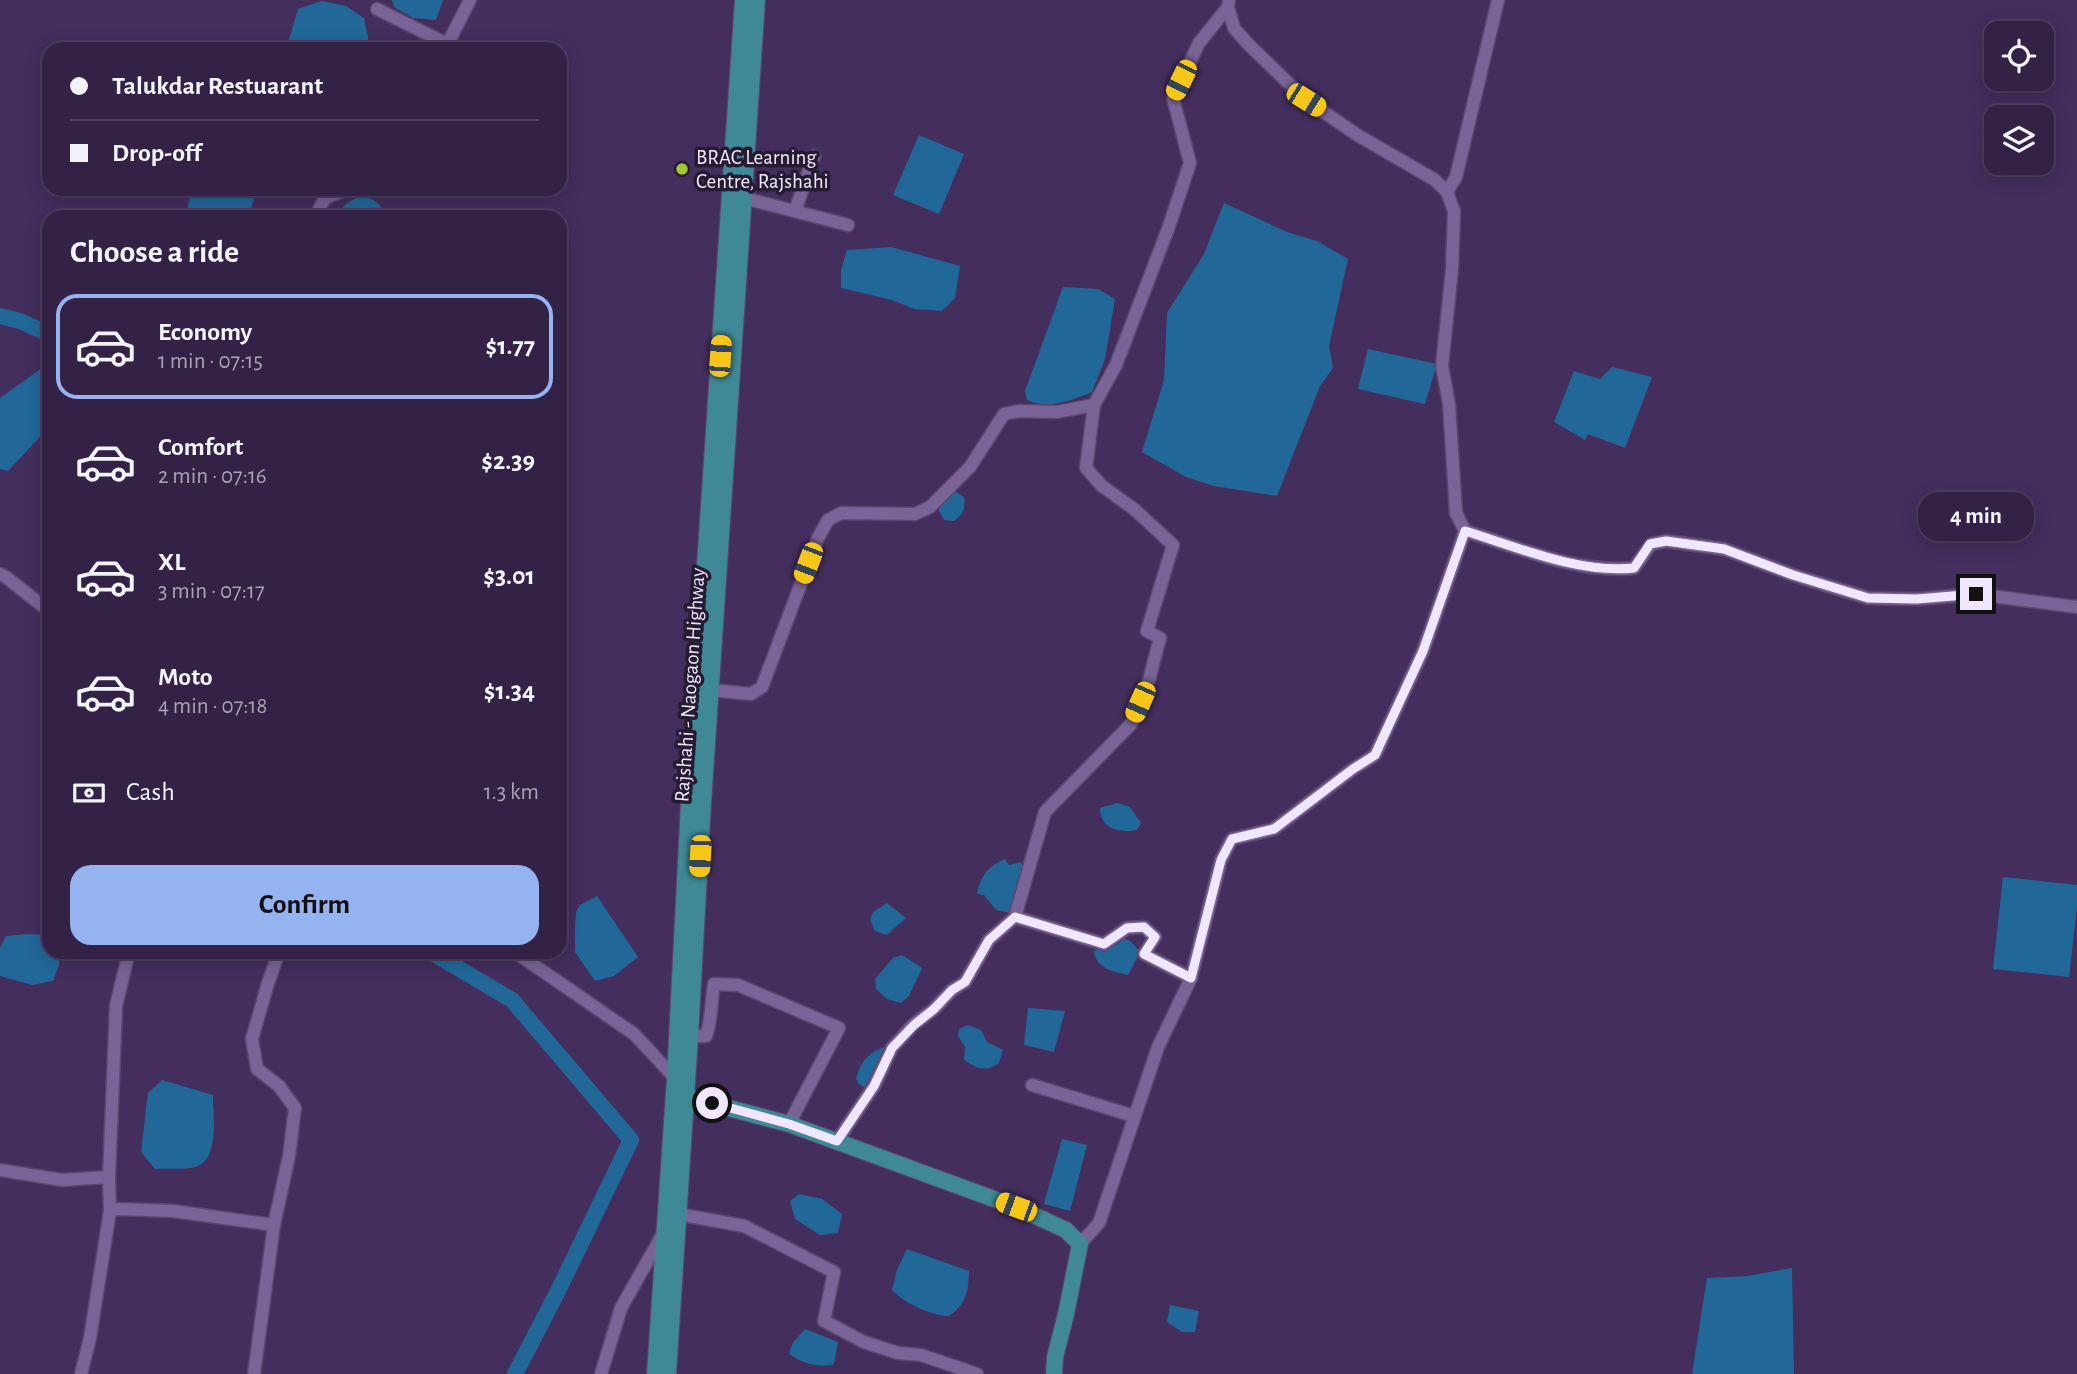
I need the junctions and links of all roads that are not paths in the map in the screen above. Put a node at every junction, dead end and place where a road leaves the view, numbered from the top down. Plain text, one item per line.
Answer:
1 (470, 0) edge
2 (743, 0) edge
3 (757, 0) edge
4 (1498, 0) edge
5 (1229, 4) edge
6 (377, 9) dead end
7 (437, 42) edge
8 (449, 42) edge
9 (814, 156) dead end
10 (1447, 192) junction
11 (330, 196) edge
12 (744, 198) junction
13 (319, 210) edge
14 (795, 211) junction
15 (848, 225) dead end
16 (1094, 405) junction
17 (1465, 531) junction
18 (0, 574) edge
19 (42, 605) edge
20 (2077, 607) edge
21 (710, 690) junction
22 (1015, 917) junction
23 (127, 959) edge
24 (277, 959) edge
25 (525, 959) edge
26 (687, 961) junction
27 (1191, 978) junction
28 (690, 1036) junction
29 (675, 1078) junction
30 (1032, 1085) dead end
31 (687, 1097) junction
32 (1134, 1116) junction
33 (789, 1124) junction
34 (837, 1141) junction
35 (0, 1170) edge
36 (109, 1177) junction
37 (110, 1211) junction
38 (678, 1214) junction
39 (274, 1225) junction
40 (664, 1231) junction
41 (1080, 1244) junction
42 (668, 1264) junction
43 (81, 1374) edge
44 (254, 1374) edge
45 (601, 1374) edge
46 (655, 1374) edge
47 (668, 1374) edge
48 (977, 1374) edge
49 (1054, 1374) edge

1 - 8 street
2 - 26 main road, Rajshahi - Naogaon Highway
3 - 12 main road, Rajshahi - Naogaon Highway
4 - 10 street
5 - 10 street
5 - 16 street
6 - 7 street
9 - 14 street
10 - 17 street
11 - 13 street
12 - 14 street
12 - 21 main road, Rajshahi - Naogaon Highway
14 - 15 street
16 - 21 street
16 - 22 street
17 - 20 street
17 - 27 street
18 - 19 street
21 - 26 main road, Rajshahi - Naogaon Highway
22 - 27 street
22 - 34 street
23 - 36 street
24 - 39 street
25 - 29 street
26 - 28 main road, Rajshahi - Naogaon Highway
26 - 29 main road, Rajshahi - Naogaon Highway
27 - 32 street
28 - 31 main road, Rajshahi - Naogaon Highway
28 - 33 street
29 - 40 main road, Rajshahi - Naogaon Highway
30 - 32 street
31 - 33 main road
31 - 38 main road, Rajshahi - Naogaon Highway
32 - 41 street
33 - 34 main road
34 - 41 main road
35 - 36 street
36 - 37 street
37 - 39 street
37 - 43 street
38 - 42 main road, Rajshahi - Naogaon Highway
38 - 48 street
39 - 44 street
40 - 42 main road, Rajshahi - Naogaon Highway
40 - 45 street
41 - 49 main road
42 - 46 main road, Rajshahi - Naogaon Highway
42 - 47 main road, Rajshahi - Naogaon Highway

